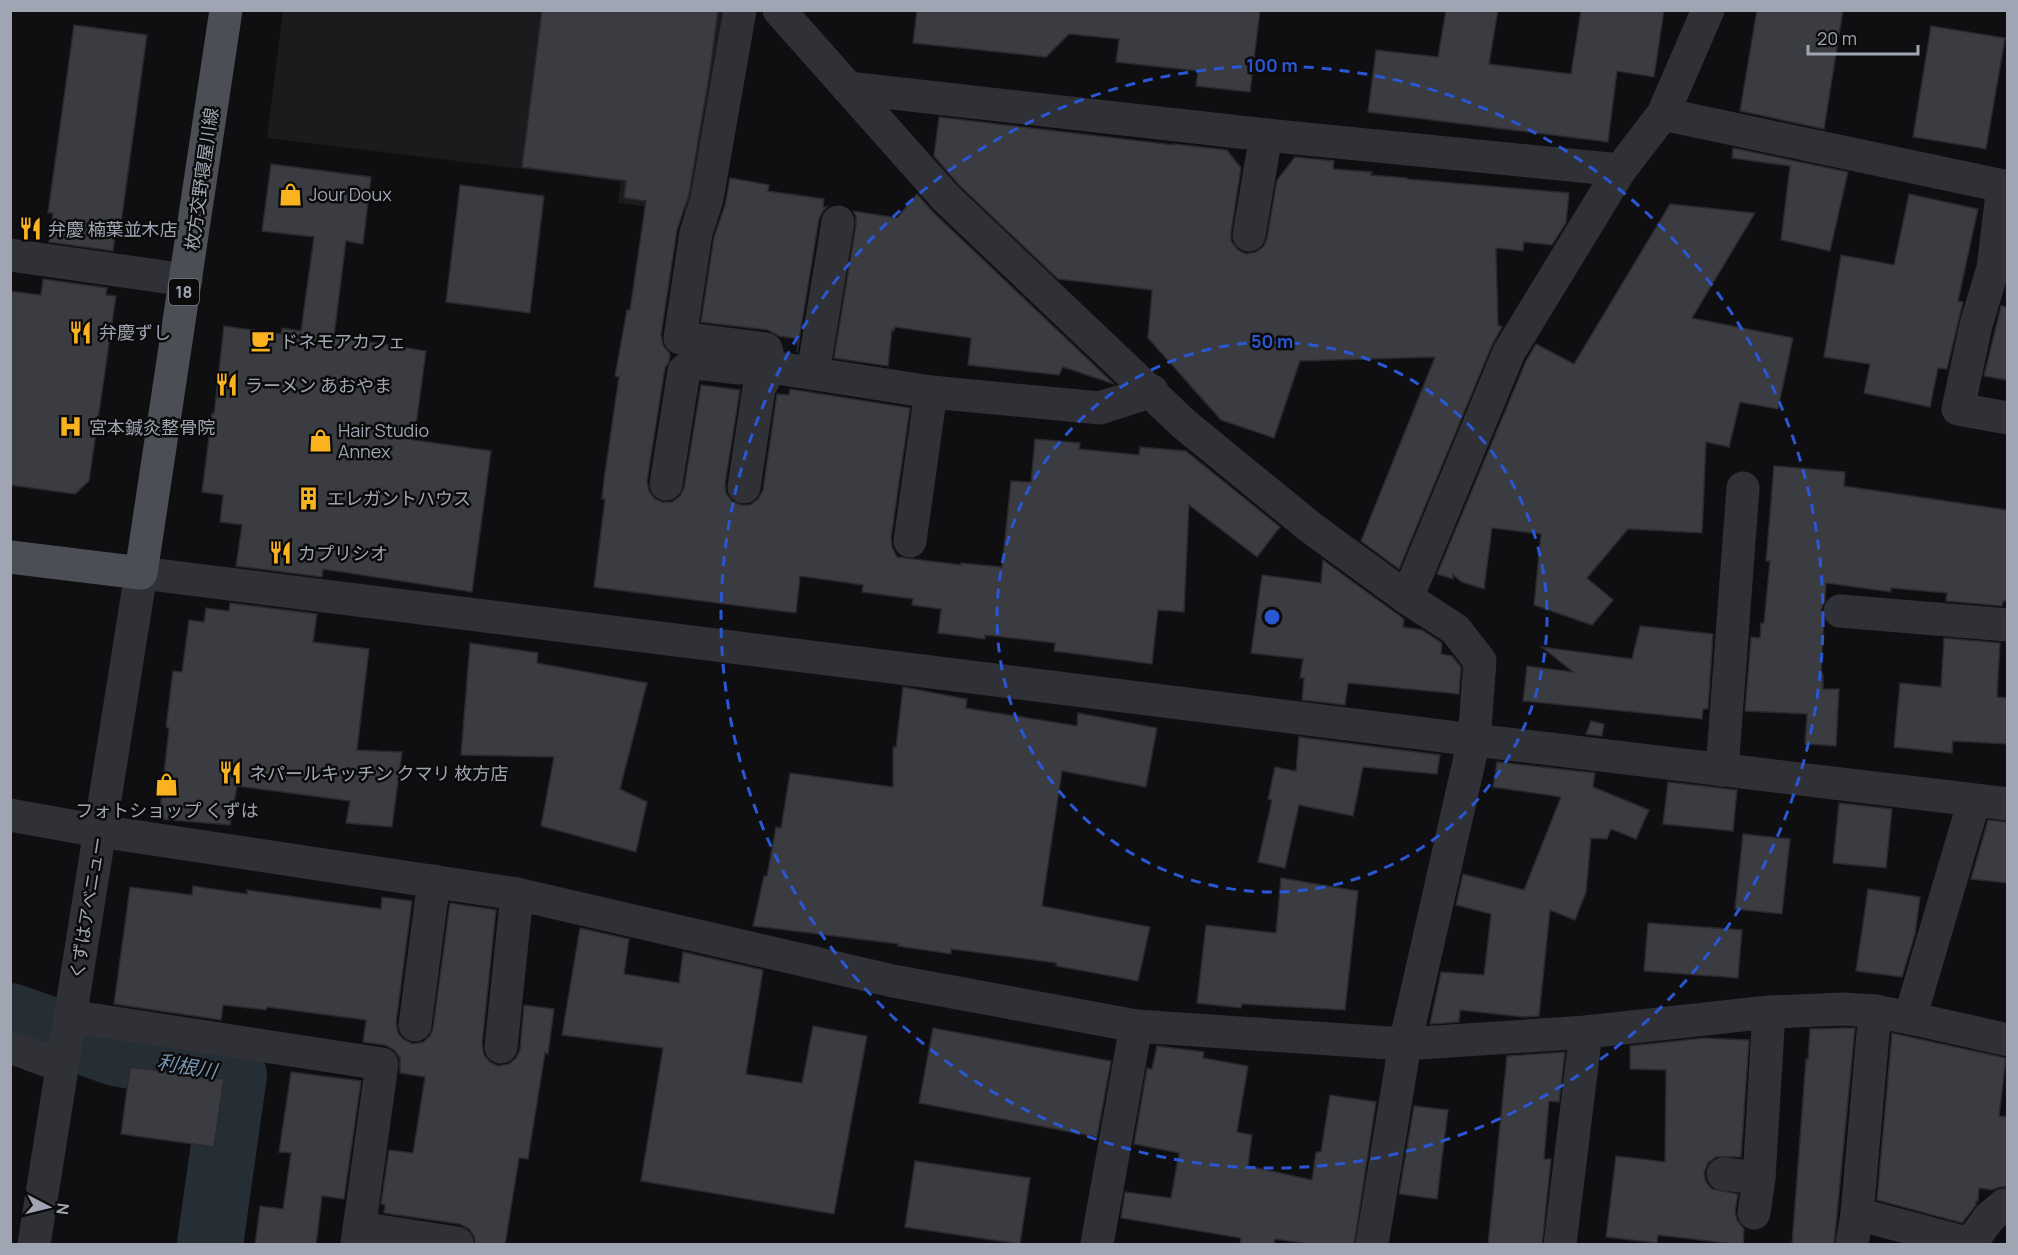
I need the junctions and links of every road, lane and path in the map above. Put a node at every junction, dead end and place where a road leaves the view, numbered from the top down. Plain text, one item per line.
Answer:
1 (226, 10) edge
2 (740, 10) edge
3 (779, 10) edge
4 (1708, 10) edge
5 (848, 88) junction
6 (1663, 114) junction
7 (1266, 135) junction
8 (1620, 170) junction
9 (838, 222) dead end
10 (1249, 235) dead end
11 (10, 255) edge
12 (186, 280) junction
13 (769, 369) junction
14 (813, 374) junction
15 (1152, 391) junction
16 (931, 392) junction
17 (2007, 418) edge
18 (666, 484) dead end
19 (744, 487) dead end
20 (1743, 488) dead end
21 (910, 541) dead end
22 (10, 557) edge
23 (141, 573) junction
24 (1407, 598) junction
25 (1840, 611) dead end
26 (2007, 625) edge
27 (1474, 740) junction
28 (1722, 770) junction
29 (1974, 801) junction
30 (2007, 804) edge
31 (10, 815) edge
32 (99, 831) junction
33 (434, 881) junction
34 (517, 894) junction
35 (1875, 1011) junction
36 (1769, 1012) junction
37 (69, 1016) junction
38 (1910, 1018) junction
39 (415, 1025) dead end
40 (1136, 1026) junction
41 (1586, 1032) junction
42 (2007, 1040) edge
43 (1405, 1044) junction
44 (10, 1047) edge
45 (501, 1047) dead end
46 (62, 1066) junction
47 (1723, 1174) dead end
48 (1759, 1178) junction
49 (2007, 1206) edge
50 (1754, 1213) dead end
51 (1855, 1229) edge
52 (358, 1236) edge
53 (457, 1244) edge
54 (34, 1245) edge
55 (1097, 1245) edge
56 (1372, 1245) edge
57 (1560, 1245) edge
58 (1970, 1245) edge

1 - 12 main road, 枚方交野寝屋川線 / 18
2 - 13 street
3 - 5 street
4 - 6 street
5 - 7 street
5 - 15 street
6 - 8 street
6 - 17 street
7 - 8 street
7 - 10 street
8 - 24 street
9 - 14 street
11 - 12 street
12 - 23 main road, 枚方交野寝屋川線 / 18
13 - 14 street
13 - 18 street
13 - 19 street
14 - 16 street
15 - 16 street
15 - 24 street
16 - 21 street
20 - 28 street
22 - 23 main road
23 - 27 street
23 - 32 street, くずはアベニュー
24 - 27 street
25 - 26 street
27 - 28 street
27 - 43 street
28 - 29 street
29 - 30 street
29 - 38 street
31 - 32 street
32 - 33 street
32 - 37 street, くずはアベニュー
33 - 34 street
33 - 39 street
34 - 40 street
34 - 45 street
35 - 36 street
35 - 38 street
35 - 51 street
36 - 41 street
36 - 48 street
37 - 46 street, くずはアベニュー
37 - 52 street
38 - 42 street
40 - 43 street
40 - 55 street
41 - 43 street
41 - 57 street
43 - 56 street
44 - 46 street
46 - 54 street, くずはアベニュー
47 - 48 street
48 - 50 street
49 - 58 street
51 - 58 street
52 - 53 street

